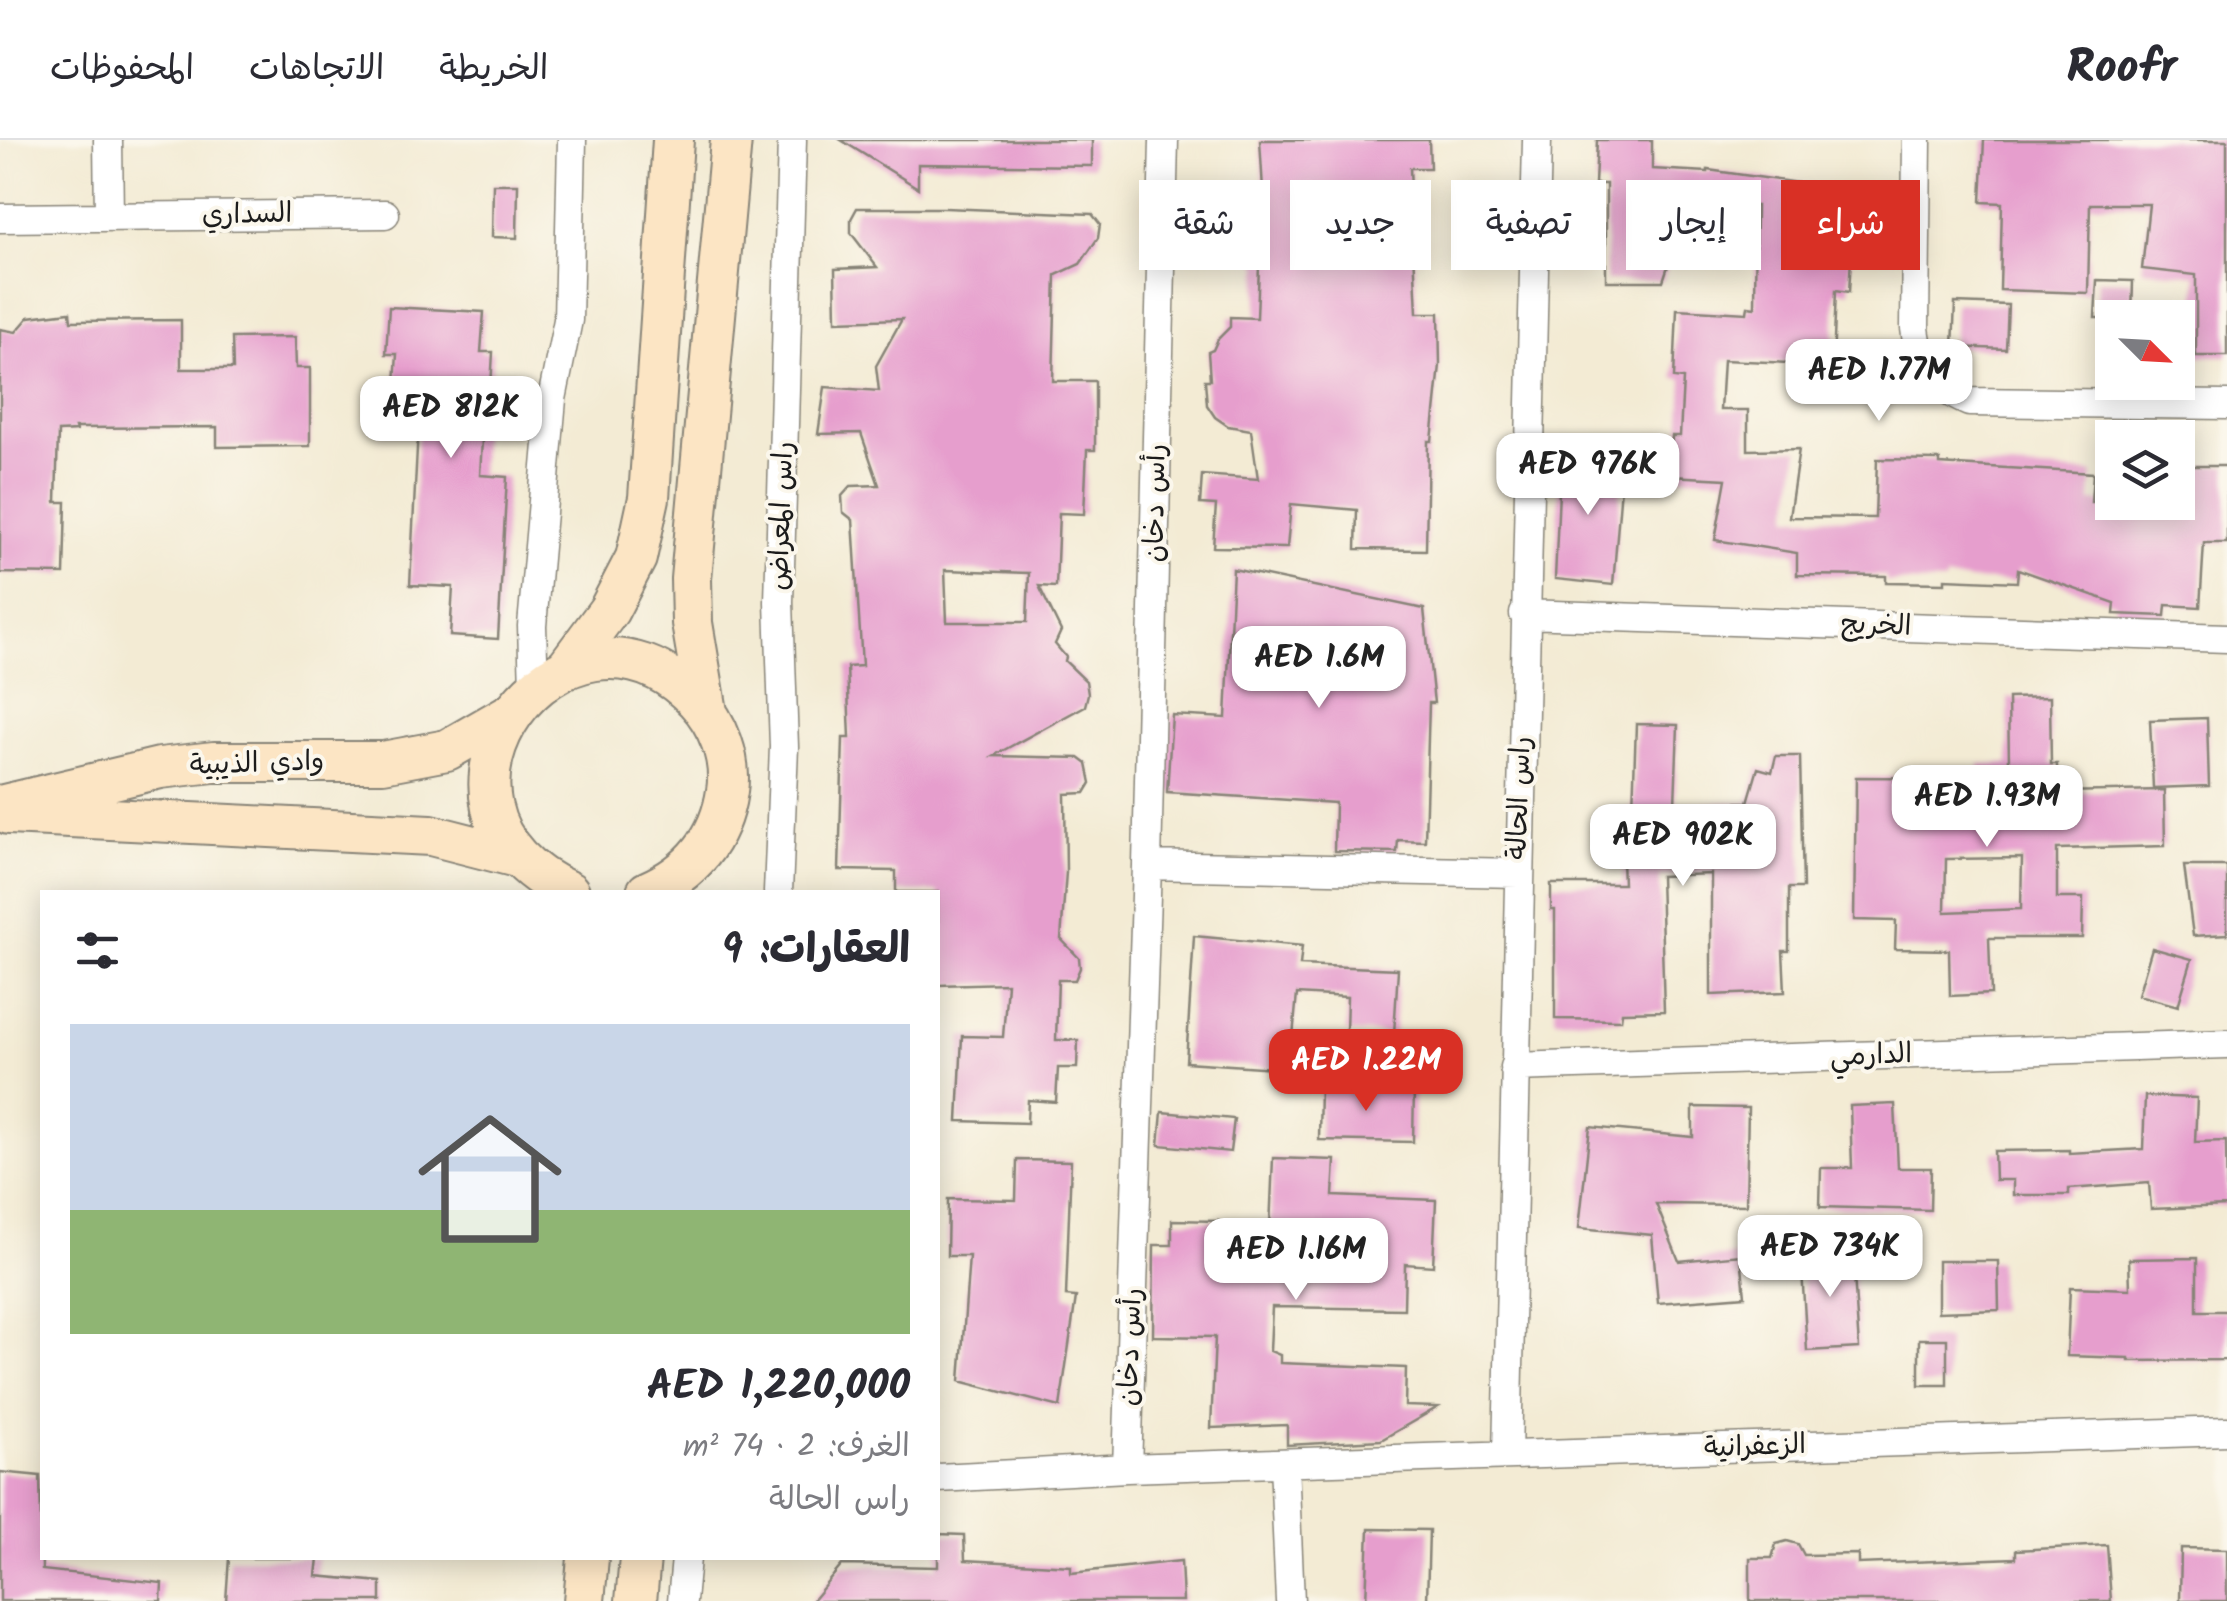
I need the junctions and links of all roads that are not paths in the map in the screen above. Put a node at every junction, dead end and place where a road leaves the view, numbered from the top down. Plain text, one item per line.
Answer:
1 (108, 140) edge
2 (572, 140) edge
3 (673, 140) edge
4 (731, 140) edge
5 (792, 140) edge
6 (1164, 140) edge
7 (1537, 140) edge
8 (1917, 140) edge
9 (385, 214) dead end
10 (109, 217) junction
11 (0, 218) edge
12 (2227, 405) edge
13 (1524, 614) junction
14 (2227, 638) edge
15 (536, 690) junction
16 (707, 712) junction
17 (0, 810) edge
18 (1147, 866) junction
19 (1518, 873) junction
20 (698, 876) edge
21 (546, 881) edge
22 (652, 890) edge
23 (778, 890) edge
24 (2227, 1044) edge
25 (1514, 1067) junction
26 (2227, 1430) edge
27 (1506, 1456) junction
28 (1284, 1463) junction
29 (1127, 1468) junction
30 (940, 1478) edge
31 (588, 1560) edge
32 (640, 1560) edge
33 (686, 1560) edge
34 (584, 1601) edge
35 (636, 1601) edge
36 (682, 1601) edge
37 (1290, 1601) edge

1 - 10 street
2 - 15 street
3 - 15 street
4 - 16 street
5 - 23 street, راس المعراض
6 - 18 street, رأس دخان
7 - 13 street, راس الحالة
8 - 12 street
9 - 10 street, السداري
10 - 11 street, السداري
13 - 14 street, الخريج
13 - 19 street, راس الحالة
15 - 16 street
15 - 17 street, وادي الذيبية
15 - 21 street
16 - 20 street
17 - 21 street, وادي الذيبية
18 - 19 street
18 - 29 street, رأس دخان
19 - 25 street, راس الحالة
20 - 22 street
24 - 25 street, الدارمي
25 - 27 street, راس الحالة
26 - 27 street, الزعفرانية
27 - 28 street, الزعفرانية
28 - 29 street, الزعفرانية
28 - 37 street
29 - 30 street, الزعفرانية
31 - 34 street
32 - 35 street
33 - 36 street

